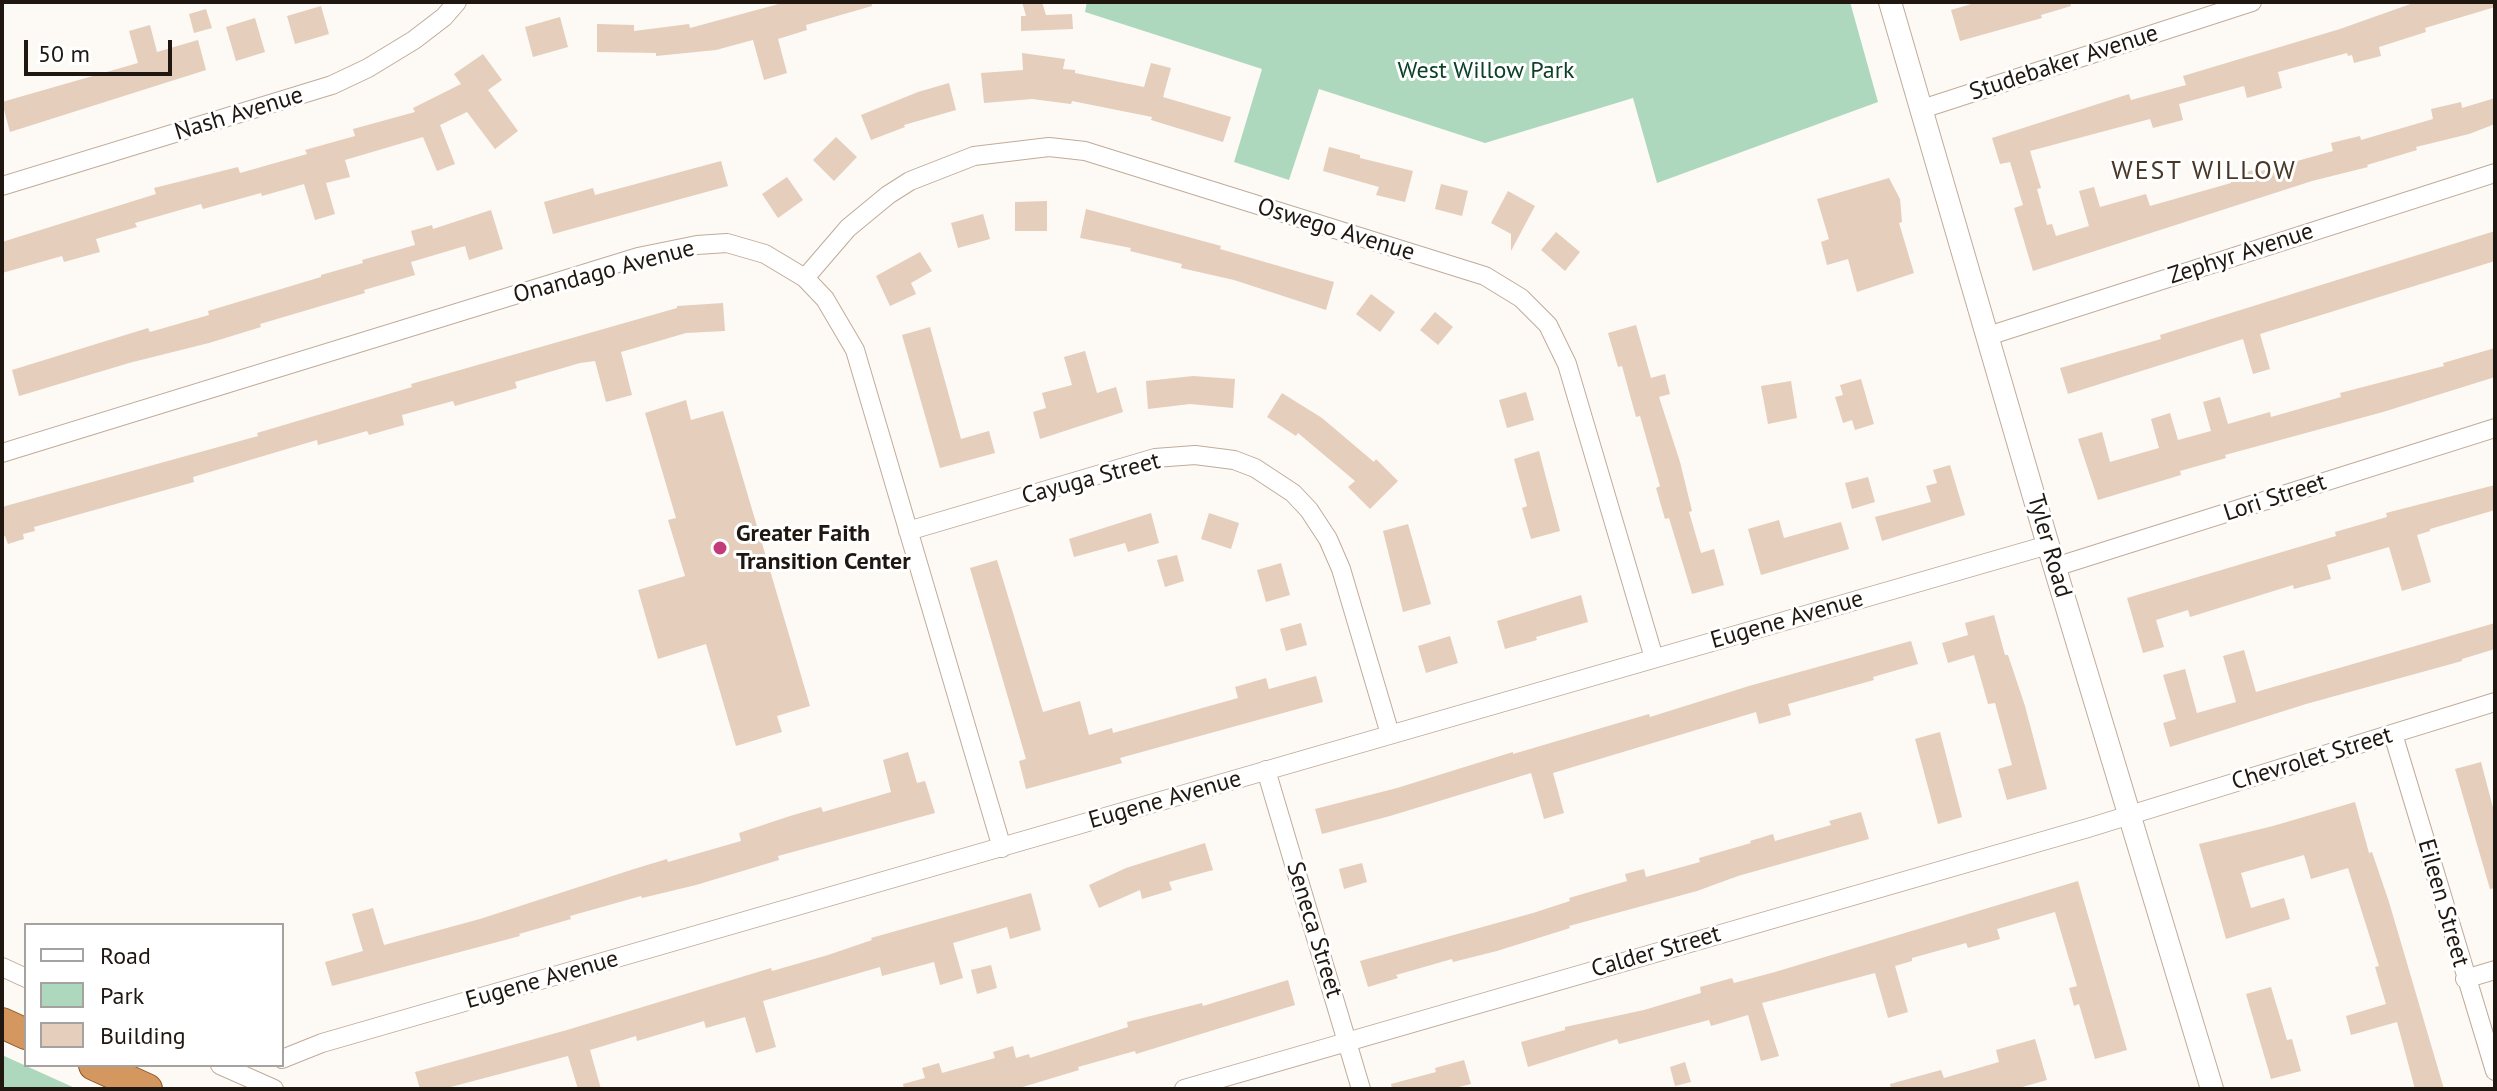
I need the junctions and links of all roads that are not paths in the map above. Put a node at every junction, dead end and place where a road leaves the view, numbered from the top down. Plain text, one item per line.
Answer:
1 (457, 2) edge
2 (1890, 2) edge
3 (2252, 2) edge
4 (1922, 109) junction
5 (2495, 173) edge
6 (2, 186) edge
7 (805, 278) junction
8 (1988, 336) junction
9 (2495, 428) edge
10 (2, 453) edge
11 (908, 531) junction
12 (2052, 556) junction
13 (1654, 658) junction
14 (2495, 702) edge
15 (1390, 734) junction
16 (2393, 734) junction
17 (1266, 770) junction
18 (2129, 815) junction
19 (1002, 848) junction
20 (2, 967) edge
21 (2495, 970) edge
22 (24, 977) edge
23 (2465, 979) junction
24 (2, 1023) edge
25 (24, 1033) edge
26 (1346, 1041) junction
27 (284, 1058) edge
28 (98, 1067) edge
29 (224, 1067) edge
30 (271, 1067) edge
31 (2495, 1071) edge
32 (256, 1081) junction
33 (2205, 1087) edge
34 (147, 1089) edge
35 (274, 1089) edge
36 (1184, 1089) edge
37 (1361, 1089) edge

1 - 6 street, Nash Avenue
2 - 4 street, Tyler Road
3 - 4 street, Studebaker Avenue
4 - 8 street, Tyler Road
5 - 8 street, Zephyr Avenue
7 - 10 street, Onandago Avenue
7 - 11 street, Onandago Avenue
7 - 13 street, Oswego Avenue
8 - 12 street, Tyler Road
9 - 12 street, Lori Street
11 - 15 street, Cayuga Street
11 - 19 street, Onandago Avenue
12 - 13 street, Eugene Avenue
12 - 18 street, Tyler Road
13 - 15 street, Eugene Avenue
14 - 16 street, Chevrolet Street
15 - 17 street, Eugene Avenue
16 - 18 street, Chevrolet Street
16 - 23 street, Eileen Street
17 - 19 street, Eugene Avenue
17 - 26 street, Seneca Street
18 - 26 street, Calder Street
18 - 33 street, Tyler Road
19 - 27 street, Eugene Avenue
20 - 22 street
21 - 23 street
23 - 31 street, Eileen Street
24 - 25 highway
26 - 36 street, Calder Street
26 - 37 street, Seneca Street
28 - 34 highway
29 - 32 street
30 - 32 street
32 - 35 street

